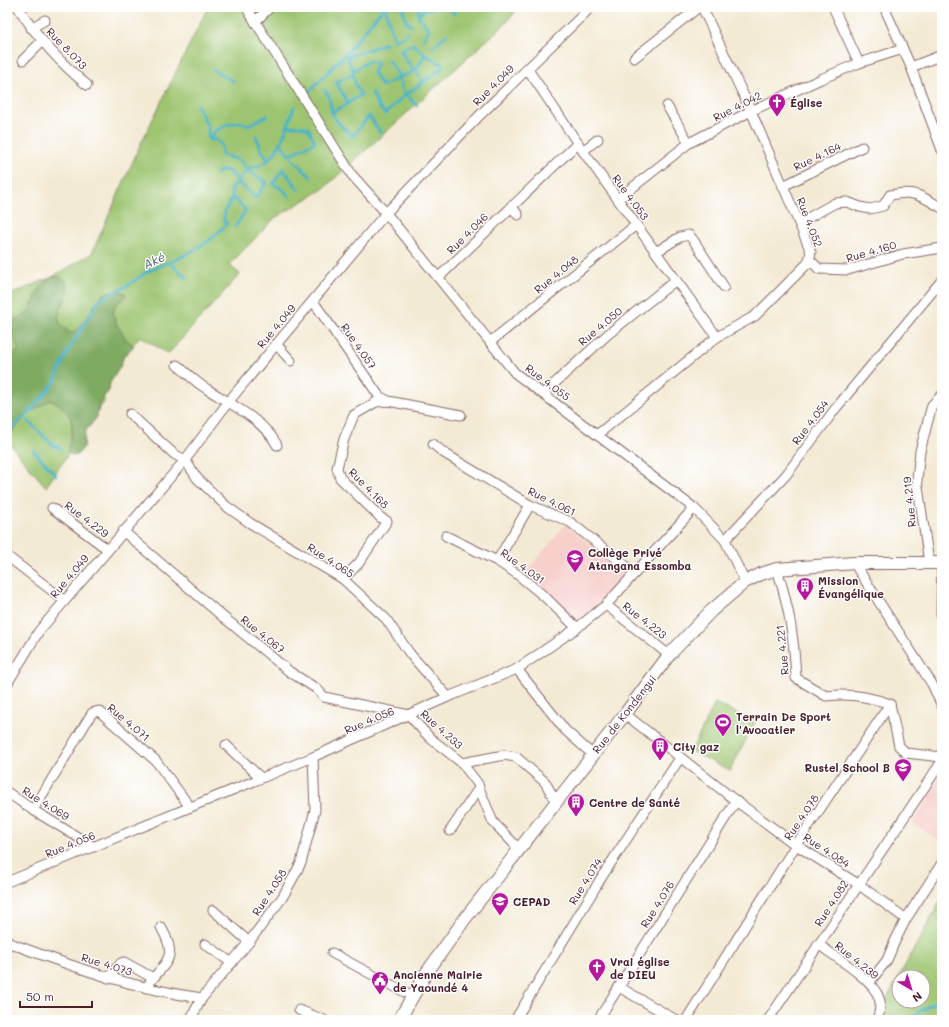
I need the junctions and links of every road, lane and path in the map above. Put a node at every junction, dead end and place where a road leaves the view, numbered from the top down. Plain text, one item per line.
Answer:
1 (18, 7) edge
2 (246, 7) edge
3 (270, 7) edge
4 (591, 7) edge
5 (698, 7) edge
6 (702, 7) edge
7 (833, 7) edge
8 (884, 7) edge
9 (45, 20) dead end
10 (255, 22) junction
11 (31, 28) junction
12 (42, 41) junction
13 (903, 49) junction
14 (942, 55) edge
15 (634, 58) dead end
16 (23, 60) dead end
17 (859, 63) junction
18 (911, 67) junction
19 (527, 68) junction
20 (87, 85) dead end
21 (667, 106) dead end
22 (751, 111) junction
23 (939, 131) edge
24 (598, 139) dead end
25 (578, 143) junction
26 (689, 143) junction
27 (862, 148) dead end
28 (942, 150) edge
29 (583, 151) junction
30 (783, 186) junction
31 (618, 199) junction
32 (511, 206) junction
33 (942, 208) edge
34 (386, 213) junction
35 (518, 215) dead end
36 (799, 223) junction
37 (636, 225) junction
38 (942, 248) edge
39 (656, 252) junction
40 (810, 260) junction
41 (439, 277) junction
42 (676, 280) junction
43 (942, 280) edge
44 (724, 287) dead end
45 (313, 301) junction
46 (717, 337) junction
47 (490, 342) junction
48 (276, 344) junction
49 (291, 361) dead end
50 (177, 365) dead end
51 (543, 394) junction
52 (942, 395) edge
53 (229, 401) junction
54 (388, 401) junction
55 (130, 414) dead end
56 (461, 416) dead end
57 (597, 434) junction
58 (433, 444) dead end
59 (277, 445) dead end
60 (185, 460) junction
61 (530, 505) junction
62 (52, 508) dead end
63 (694, 508) junction
64 (123, 531) junction
65 (446, 536) dead end
66 (725, 540) junction
67 (107, 549) junction
68 (7, 556) edge
69 (497, 561) junction
70 (854, 563) junction
71 (929, 563) junction
72 (942, 563) edge
73 (777, 569) junction
74 (635, 573) junction
75 (343, 579) junction
76 (745, 582) junction
77 (64, 600) junction
78 (606, 605) junction
79 (941, 614) edge
80 (577, 628) junction
81 (669, 655) junction
82 (517, 669) junction
83 (7, 684) edge
84 (448, 697) junction
85 (890, 704) junction
86 (942, 706) edge
87 (625, 714) junction
88 (409, 715) junction
89 (226, 745) dead end
90 (592, 754) junction
91 (313, 757) junction
92 (942, 757) edge
93 (680, 758) junction
94 (942, 761) edge
95 (462, 763) junction
96 (262, 778) junction
97 (479, 788) junction
98 (7, 792) edge
99 (736, 801) junction
100 (556, 802) junction
101 (190, 807) junction
102 (33, 810) junction
103 (450, 831) dead end
104 (796, 845) junction
105 (94, 847) junction
106 (520, 850) junction
107 (942, 863) edge
108 (7, 882) edge
109 (858, 884) junction
110 (213, 910) dead end
111 (906, 919) junction
112 (162, 927) dead end
113 (7, 942) edge
114 (248, 942) junction
115 (205, 944) dead end
116 (818, 944) junction
117 (332, 952) dead end
118 (232, 963) junction
119 (108, 978) junction
120 (153, 978) junction
121 (869, 983) junction
122 (619, 987) junction
123 (146, 988) junction
124 (412, 996) junction
125 (202, 998) junction
126 (299, 1010) dead end
127 (190, 1020) edge
128 (324, 1020) edge
129 (399, 1020) edge
130 (515, 1020) edge
131 (598, 1020) edge
132 (676, 1020) edge
133 (686, 1020) edge
134 (768, 1020) edge
135 (877, 1020) edge

1 - 11 street, Rue 8.073
2 - 10 street, Rue 4.055
3 - 10 street
4 - 19 street, Rue 4.049
5 - 15 street
6 - 22 street, Rue 4.052
7 - 17 street
8 - 13 street
9 - 11 street
10 - 34 street, Rue 4.055
11 - 12 street, Rue 8.073
12 - 16 street
12 - 20 street, Rue 8.073
13 - 17 street, Rue 4.042
13 - 18 street
14 - 18 street
17 - 22 street, Rue 4.042
18 - 23 street
19 - 25 street, Rue 4.053
19 - 34 street, Rue 4.049
21 - 26 street
22 - 26 street, Rue 4.042
22 - 30 street, Rue 4.052
23 - 28 street
24 - 29 street
25 - 29 street, Rue 4.053
25 - 32 street, Rue 4.046
26 - 31 street, Rue 4.042
27 - 30 street, Rue 4.164
29 - 31 street, Rue 4.053
30 - 36 street, Rue 4.052
31 - 37 street, Rue 4.053
32 - 35 street
32 - 41 street, Rue 4.046
33 - 36 street
34 - 41 street, Rue 4.055
34 - 45 street, Rue 4.049
36 - 40 street, Rue 4.052
37 - 39 street, Rue 4.053
37 - 47 street, Rue 4.048
38 - 40 street, Rue 4.160
39 - 42 street, Rue 4.053
39 - 44 street
40 - 46 street, Rue 4.052
41 - 47 street, Rue 4.055
42 - 46 street, Rue 4.053
42 - 51 street, Rue 4.050
43 - 66 street, Rue 4.054
45 - 48 street, Rue 4.049
45 - 54 street, Rue 4.057
46 - 57 street, Rue 4.052
47 - 51 street, Rue 4.055
48 - 49 street
48 - 53 street, Rue 4.049
50 - 53 street
51 - 57 street, Rue 4.055
52 - 71 street, Rue 4.219
53 - 59 street
53 - 60 street, Rue 4.049
54 - 56 street, Rue 4.168
54 - 75 street, Rue 4.168
55 - 60 street
57 - 63 street, Rue 4.055
58 - 61 street, Rue 4.061
60 - 64 street, Rue 4.049
60 - 75 street, Rue 4.065
61 - 69 street
61 - 74 street, Rue 4.061
62 - 67 street, Rue 4.229
63 - 66 street, Rue 4.055
63 - 74 street, Rue 4.056
64 - 67 street, Rue 4.049
64 - 88 street, Rue 4.067
65 - 69 street, Rue 4.031
66 - 76 street
67 - 77 street, Rue 4.049
68 - 77 street
69 - 80 street, Rue 4.031
70 - 71 main road, Rue de Kondengui
70 - 73 main road, Rue de Kondengui
70 - 86 street
71 - 72 main road, Rue de Kondengui
72 - 79 street
73 - 76 main road, Rue de Kondengui
73 - 85 street, Rue 4.221
74 - 78 street, Rue 4.056
75 - 84 street, Rue 4.065
76 - 81 main road, Rue de Kondengui
77 - 83 street, Rue 4.049
78 - 80 street, Rue 4.056
78 - 81 street, Rue 4.223
80 - 82 street, Rue 4.056
81 - 87 main road, Rue de Kondengui
82 - 84 street, Rue 4.056
82 - 90 street
84 - 88 street, Rue 4.056
85 - 92 street
85 - 104 street, Rue 4.078
87 - 90 main road, Rue de Kondengui
87 - 93 street, Rue 4.084
88 - 91 street, Rue 4.056
88 - 95 street, Rue 4.233
89 - 96 street
90 - 100 main road, Rue de Kondengui
91 - 96 street, Rue 4.056
91 - 114 street, Rue 4.058
93 - 99 street, Rue 4.084
93 - 130 street, Rue 4.074
94 - 109 street, Rue 4.082
95 - 97 street
95 - 100 street, Rue 4.233
96 - 101 street, Rue 4.056
97 - 103 street
97 - 106 street
98 - 102 street, Rue 4.069
99 - 104 street, Rue 4.084
99 - 122 street, Rue 4.076
100 - 106 main road, Rue de Kondengui
101 - 102 street, Rue 4.071
101 - 105 street, Rue 4.056
102 - 105 street, Rue 4.069
104 - 109 street, Rue 4.084
104 - 133 street, Rue 4.078
105 - 108 street, Rue 4.056
106 - 124 main road, Rue de Kondengui
107 - 111 street
109 - 111 street, Rue 4.084
109 - 116 street, Rue 4.082
110 - 114 street
111 - 121 street
112 - 120 street
113 - 119 street, Rue 4.073
114 - 118 street, Rue 4.058
115 - 118 street
116 - 121 street, Rue 4.239
116 - 134 street, Rue 4.082
117 - 124 street
118 - 125 street, Rue 4.058
119 - 120 street
119 - 123 street, Rue 4.073
120 - 123 street
121 - 135 street, Rue 4.239
122 - 131 street, Rue 4.076
122 - 132 street
123 - 125 street, Rue 4.073
124 - 129 main road, Rue de Kondengui
125 - 127 street, Rue 4.058
126 - 128 street

